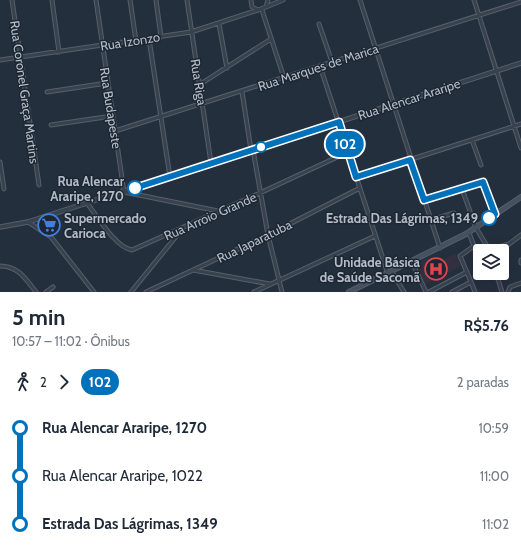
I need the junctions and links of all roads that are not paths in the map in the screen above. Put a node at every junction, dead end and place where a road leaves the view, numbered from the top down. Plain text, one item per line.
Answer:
1 (12, 0) edge
2 (52, 0) edge
3 (96, 0) edge
4 (130, 0) edge
5 (156, 0) edge
6 (187, 0) edge
7 (251, 0) edge
8 (268, 0) edge
9 (283, 0) edge
10 (360, 0) edge
11 (474, 0) edge
12 (521, 2) edge
13 (266, 7) junction
14 (260, 10) junction
15 (479, 16) junction
16 (220, 24) junction
17 (319, 24) dead end
18 (191, 32) junction
19 (161, 37) junction
20 (148, 38) junction
21 (271, 39) junction
22 (136, 41) junction
23 (102, 46) junction
24 (375, 48) junction
25 (59, 52) junction
26 (19, 57) junction
27 (0, 60) edge
28 (332, 62) junction
29 (521, 63) edge
30 (320, 66) junction
31 (227, 68) junction
32 (497, 71) junction
33 (284, 78) junction
34 (107, 83) junction
35 (199, 85) junction
36 (47, 92) dead end
37 (242, 92) junction
38 (202, 104) junction
39 (393, 104) junction
40 (112, 116) junction
41 (160, 117) junction
42 (339, 122) junction
43 (521, 124) edge
44 (51, 125) dead end
45 (514, 126) junction
46 (115, 131) junction
47 (472, 140) junction
48 (521, 148) edge
49 (252, 150) junction
50 (348, 152) junction
51 (410, 160) junction
52 (0, 162) edge
53 (211, 163) junction
54 (481, 165) dead end
55 (170, 177) junction
56 (356, 177) junction
57 (39, 185) dead end
58 (360, 188) junction
59 (4, 189) dead end
60 (462, 189) junction
61 (124, 192) junction
62 (260, 193) junction
63 (521, 197) edge
64 (424, 200) junction
65 (87, 203) junction
66 (218, 211) junction
67 (454, 213) dead end
68 (495, 214) junction
69 (431, 220) junction
70 (28, 222) junction
71 (0, 227) edge
72 (183, 228) junction
73 (476, 228) junction
74 (469, 233) junction
75 (268, 235) junction
76 (521, 235) edge
77 (375, 236) junction
78 (486, 244) edge
79 (507, 244) edge
80 (440, 248) junction
81 (521, 260) edge
82 (412, 262) junction
83 (521, 263) edge
84 (0, 266) edge
85 (193, 270) junction
86 (467, 272) junction
87 (390, 273) junction
88 (279, 280) junction
89 (498, 280) edge
90 (471, 282) junction
91 (521, 283) edge
92 (271, 284) junction
93 (53, 287) dead end
94 (36, 292) edge
95 (46, 292) edge
96 (94, 292) edge
97 (131, 292) edge
98 (146, 292) edge
99 (254, 292) edge
100 (282, 292) edge
101 (349, 292) edge
102 (404, 292) edge
103 (427, 292) edge
104 (452, 292) edge
105 (475, 292) edge
106 (501, 292) edge
107 (508, 292) edge

1 - 26 street, Rua Coronel Graça Martins
2 - 25 street
3 - 23 street, Rua Budapeste
4 - 22 street
5 - 19 street
6 - 18 street, Rua Riga
7 - 14 street
8 - 13 street
9 - 13 street, Rua Izonzo
10 - 24 street
11 - 15 street
12 - 15 street, Rua Marques de Marica
13 - 14 street, Rua Izonzo
14 - 16 street, Rua Izonzo
14 - 21 street
15 - 24 street, Rua Marques de Marica
15 - 32 street
16 - 18 street, Rua Izonzo
16 - 31 street
17 - 28 street
18 - 19 street, Rua Izonzo
18 - 35 street, Rua Riga
19 - 20 street, Rua Izonzo
20 - 22 street, Rua Izonzo
20 - 41 street
21 - 31 street
21 - 33 street
22 - 23 street, Rua Izonzo
23 - 25 street, Rua Izonzo
23 - 34 street, Rua Budapeste
24 - 28 street, Rua Marques de Marica
24 - 39 street
25 - 26 street, Rua Izonzo
26 - 27 street, Rua Izonzo
26 - 57 street, Rua Coronel Graça Martins
28 - 30 street, Rua Marques de Marica
29 - 32 street, Rua Alencar Araripe
30 - 33 street, Rua Marques de Marica
30 - 42 street
31 - 35 street
32 - 39 street, Rua Alencar Araripe
32 - 45 street
33 - 37 street, Rua Marques de Marica
34 - 36 street
34 - 40 street, Rua Budapeste
35 - 38 street, Rua Riga
37 - 38 street, Rua Marques de Marica
37 - 49 street
38 - 41 street, Rua Marques de Marica
38 - 53 street, Rua Riga
39 - 42 street, Rua Alencar Araripe
39 - 51 street
40 - 44 street
40 - 46 street, Rua Budapeste
41 - 46 street, Rua Marques de Marica
41 - 55 street
42 - 49 street, Rua Alencar Araripe
42 - 50 street
43 - 45 street
45 - 47 street
45 - 48 street
46 - 61 street, Rua Budapeste
47 - 51 street
47 - 54 street
49 - 53 street, Rua Alencar Araripe
49 - 62 street
50 - 56 street
50 - 62 street, Rua Arroio Grande
51 - 56 street
51 - 64 street
52 - 59 street
53 - 55 street, Rua Alencar Araripe
55 - 61 street, Rua Alencar Araripe
56 - 58 street
58 - 75 street, Rua Japaratuba
58 - 77 street
60 - 64 street
60 - 68 street
60 - 73 street
61 - 65 street, Rua Alencar Araripe
61 - 66 street
62 - 66 street, Rua Arroio Grande
62 - 75 street
63 - 68 main road
64 - 69 street
65 - 70 street, Rua Alencar Araripe
65 - 72 street, Rua Arroio Grande
66 - 72 street, Rua Arroio Grande
67 - 69 street
68 - 73 main road
69 - 80 street
70 - 71 street, Rua Alencar Araripe
70 - 96 street
72 - 97 street
73 - 74 main road
73 - 78 street
74 - 80 main road
74 - 86 street
75 - 85 street, Rua Japaratuba
75 - 88 street
76 - 79 street
77 - 87 street
77 - 88 street
80 - 82 main road
81 - 83 street
82 - 87 main road
82 - 103 street
84 - 94 street
85 - 92 street
85 - 98 street, Rua Japaratuba
86 - 90 street
86 - 103 street
87 - 101 main road
87 - 102 street
88 - 92 street
88 - 100 street
89 - 106 street
90 - 104 street
90 - 105 street
91 - 107 street
92 - 99 street
93 - 95 street

